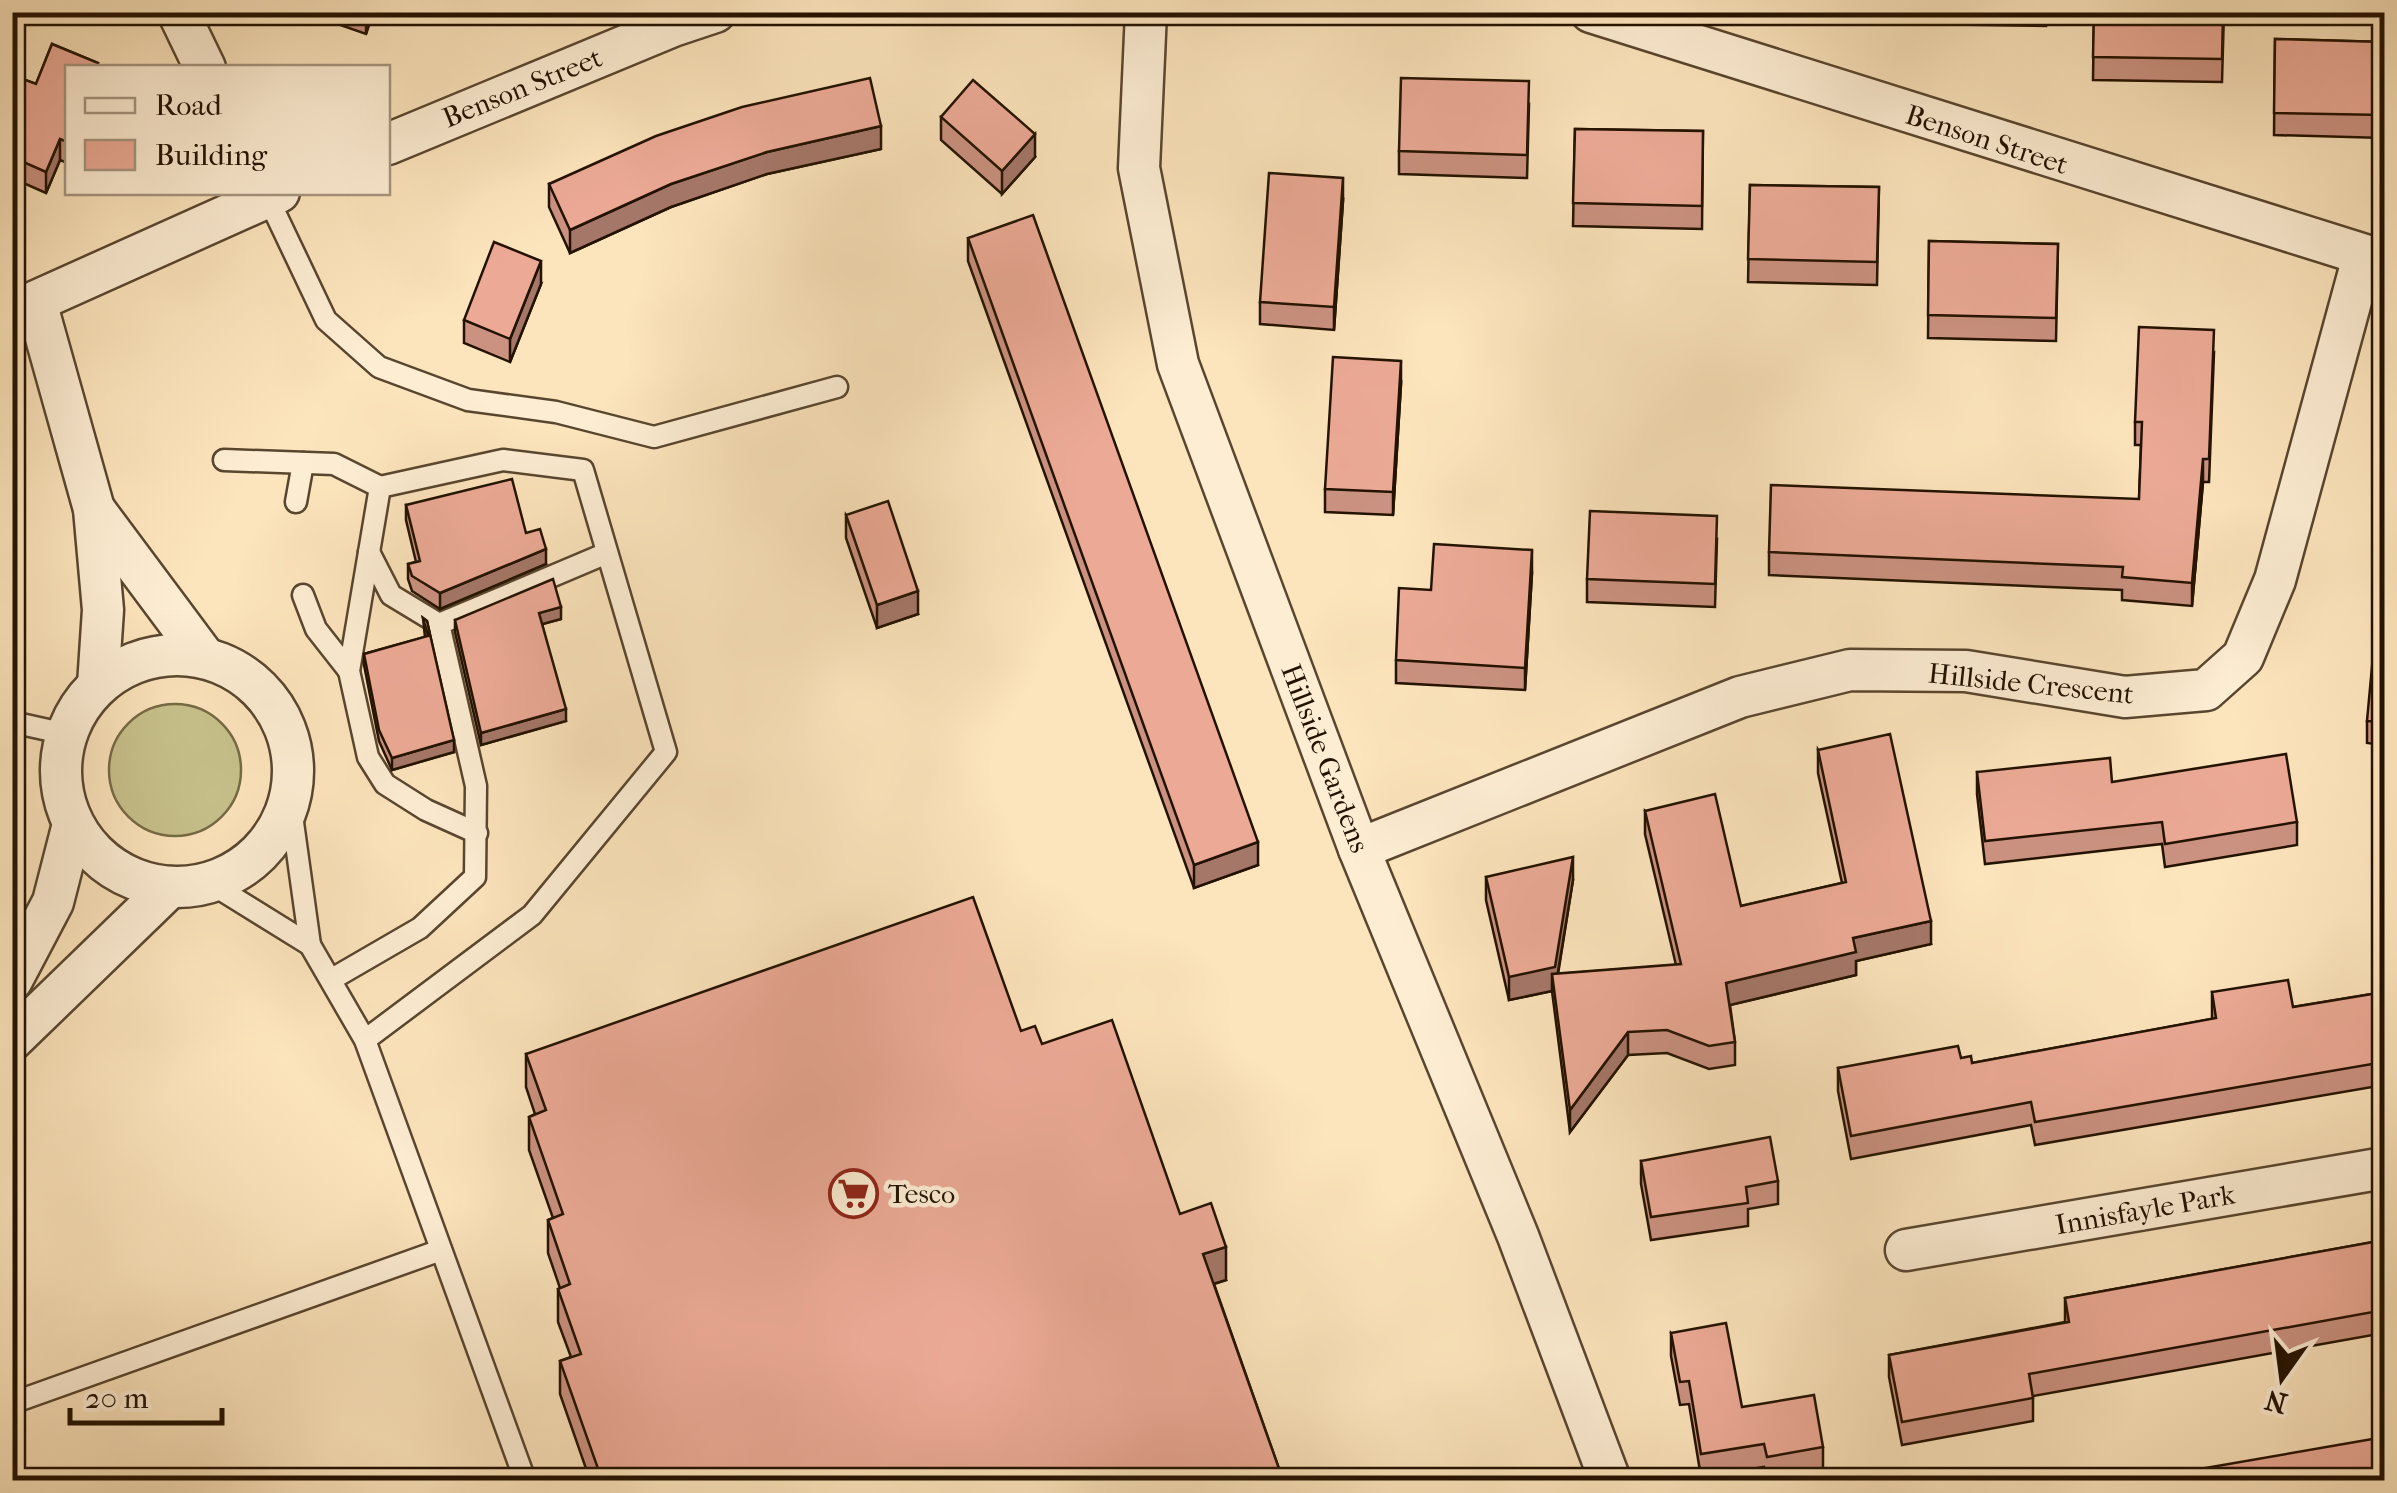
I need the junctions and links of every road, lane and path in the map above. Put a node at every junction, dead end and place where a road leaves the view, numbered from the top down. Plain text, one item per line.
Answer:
1 (178, 12) edge
2 (715, 12) edge
3 (1146, 12) edge
4 (1591, 12) edge
5 (204, 65) edge
6 (390, 143) edge
7 (269, 195) edge
8 (271, 195) edge
9 (2374, 259) edge
10 (24, 307) edge
11 (836, 387) dead end
12 (224, 460) dead end
13 (304, 462) junction
14 (380, 487) junction
15 (296, 502) dead end
16 (94, 509) junction
17 (369, 551) junction
18 (607, 553) junction
19 (304, 595) dead end
20 (438, 624) junction
21 (205, 658) junction
22 (349, 671) junction
23 (98, 685) junction
24 (12, 722) edge
25 (66, 734) junction
26 (290, 801) junction
27 (73, 824) junction
28 (477, 834) junction
29 (1360, 849) junction
30 (190, 885) junction
31 (310, 946) junction
32 (332, 979) junction
33 (12, 980) edge
34 (12, 1040) edge
35 (365, 1040) junction
36 (2384, 1168) edge
37 (441, 1250) junction
38 (1906, 1250) dead end
39 (12, 1402) edge
40 (525, 1480) edge
41 (1610, 1480) edge

1 - 5 street
2 - 6 street, Benson Street
3 - 29 street, Hillside Gardens
4 - 9 street, Benson Street
7 - 10 street
8 - 11 lane
9 - 29 street, Hillside Crescent
10 - 16 street
12 - 13 lane
13 - 14 lane
13 - 15 lane
14 - 17 lane
14 - 18 lane
16 - 21 street
16 - 23 street
17 - 20 lane
17 - 22 lane
18 - 20 lane
18 - 35 lane
19 - 22 lane
20 - 28 lane
21 - 23 street
21 - 26 street
22 - 28 lane
23 - 25 street
24 - 25 lane
25 - 27 street
26 - 30 street
26 - 31 lane
27 - 30 street
27 - 33 street
28 - 32 lane
29 - 41 street, Hillside Gardens
30 - 31 lane
30 - 34 street
31 - 32 lane
32 - 35 lane
35 - 37 lane
36 - 38 street, Innisfayle Park
37 - 39 lane
37 - 40 lane

